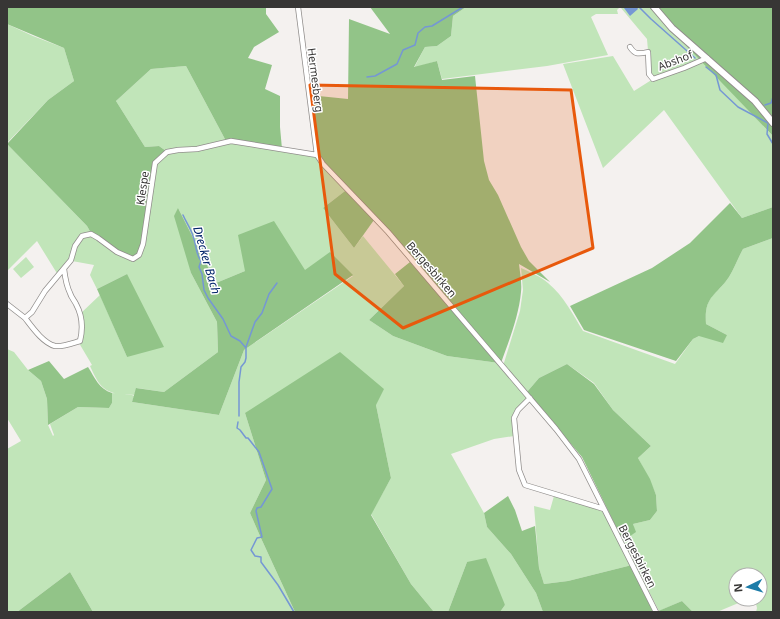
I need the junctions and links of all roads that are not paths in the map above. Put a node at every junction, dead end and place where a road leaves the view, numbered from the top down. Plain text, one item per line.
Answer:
1 (298, 7) edge
2 (654, 7) edge
3 (630, 47) dead end
4 (707, 58) junction
5 (773, 123) edge
6 (317, 155) junction
7 (64, 269) junction
8 (7, 304) edge
9 (25, 318) junction
10 (530, 398) junction
11 (604, 509) junction
12 (656, 612) edge

1 - 6 street, Hermesberg
2 - 4 street, Abshof
3 - 4 street, Abshof
4 - 5 street, Abshof
6 - 7 street, Klespe
6 - 10 street, Bergesbirken
7 - 9 street, Klespe
7 - 9 street
8 - 9 street
10 - 11 street, Bergesbirken
10 - 11 street
11 - 12 street, Bergesbirken

